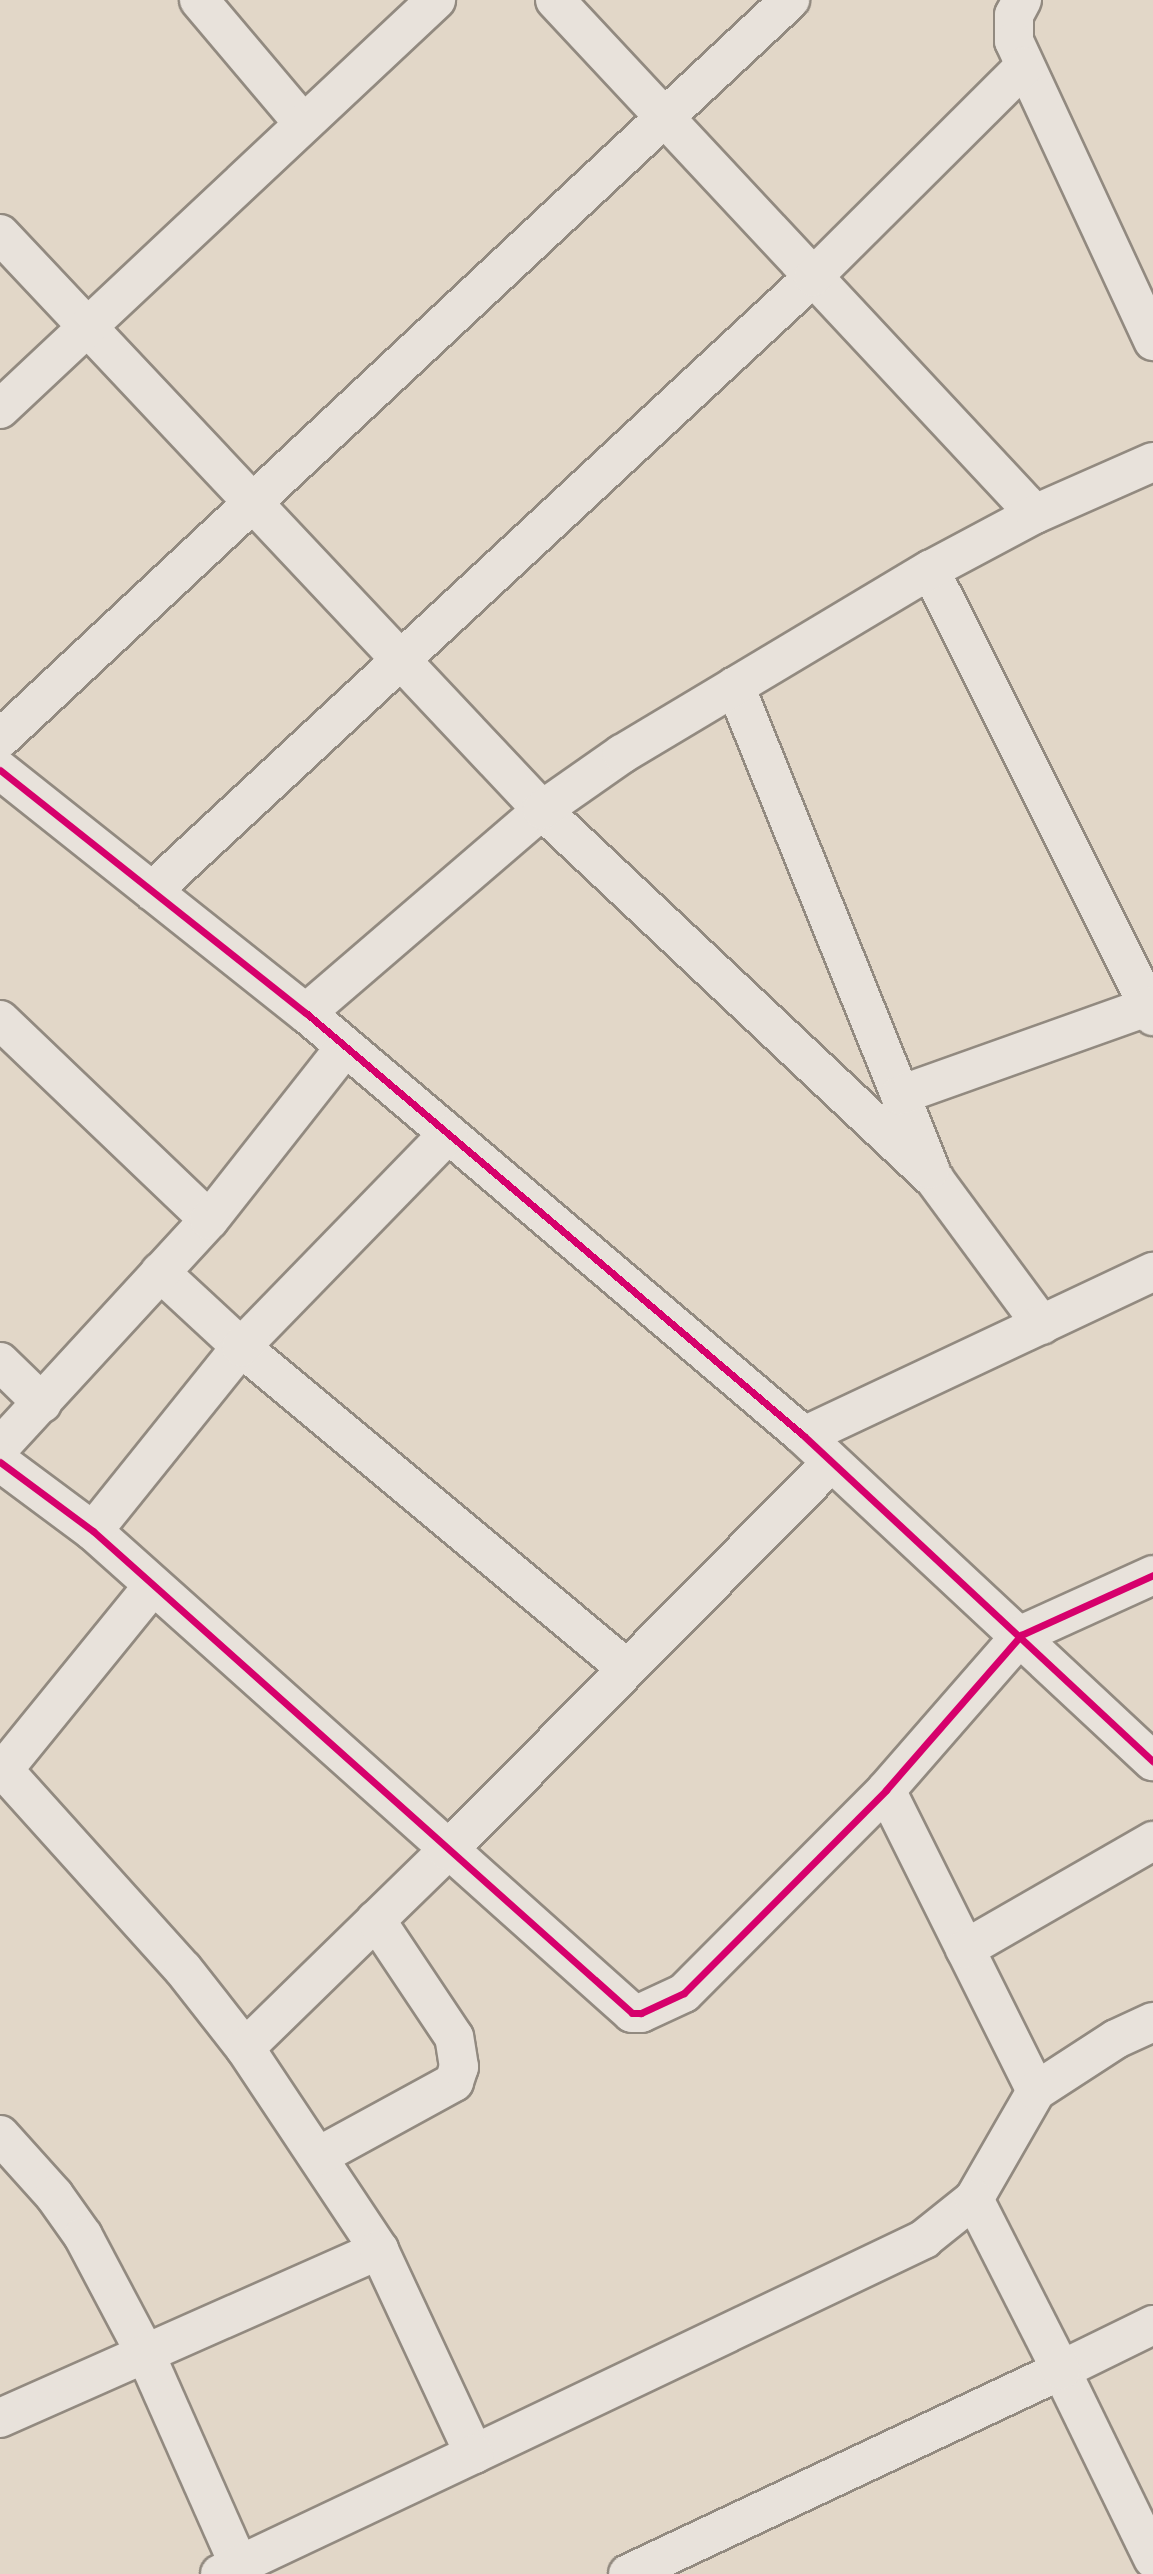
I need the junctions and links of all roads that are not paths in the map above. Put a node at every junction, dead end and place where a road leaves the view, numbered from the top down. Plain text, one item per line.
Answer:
1 (199, 0) edge
2 (436, 0) edge
3 (555, 0) edge
4 (790, 0) edge
5 (1022, 0) edge
6 (1024, 66) junction
7 (666, 119) junction
8 (303, 123) junction
9 (0, 234) edge
10 (813, 277) junction
11 (83, 327) junction
12 (1153, 341) edge
13 (0, 410) edge
14 (1153, 462) edge
15 (249, 502) junction
16 (1035, 514) junction
17 (930, 570) junction
18 (399, 659) junction
19 (736, 686) junction
20 (0, 740) edge
21 (0, 770) edge
22 (542, 810) junction
23 (152, 891) junction
24 (1152, 1009) edge
25 (306, 1013) junction
26 (0, 1020) edge
27 (345, 1047) junction
28 (900, 1095) junction
29 (448, 1135) junction
30 (935, 1181) junction
31 (209, 1220) junction
32 (160, 1272) junction
33 (1153, 1272) edge
34 (1042, 1325) junction
35 (241, 1347) junction
36 (0, 1362) edge
37 (42, 1403) junction
38 (804, 1436) junction
39 (0, 1447) edge
40 (0, 1462) edge
41 (832, 1462) junction
42 (93, 1531) junction
43 (1153, 1575) edge
44 (152, 1587) junction
45 (1021, 1635) junction
46 (626, 1668) junction
47 (1153, 1761) edge
48 (2, 1768) edge
49 (886, 1790) junction
50 (1153, 1841) edge
51 (447, 1851) junction
52 (376, 1920) junction
53 (965, 1949) junction
54 (1153, 2022) edge
55 (245, 2048) junction
56 (1036, 2091) junction
57 (0, 2135) edge
58 (319, 2156) junction
59 (974, 2199) junction
60 (379, 2250) junction
61 (1153, 2325) edge
62 (145, 2353) junction
63 (1061, 2371) junction
64 (0, 2418) edge
65 (474, 2454) junction
66 (1153, 2559) edge
67 (234, 2571) edge
68 (628, 2574) edge

1 - 8 street
2 - 8 street
3 - 7 street
4 - 7 street
5 - 6 street
6 - 10 street
6 - 12 street
7 - 10 street
7 - 15 street
8 - 11 street
9 - 11 street
10 - 16 street
10 - 18 street
11 - 13 street
11 - 15 street
14 - 16 street
15 - 18 street
15 - 20 street
16 - 17 street
17 - 19 street
17 - 24 street
18 - 22 street
18 - 23 street
19 - 22 street
19 - 28 street
21 - 23 street
22 - 25 street
22 - 30 street
23 - 25 street
24 - 28 street
25 - 27 street
26 - 31 street
27 - 29 street
27 - 31 street
28 - 30 street
29 - 35 street
29 - 38 street
30 - 34 street
31 - 32 street
32 - 35 street
32 - 37 street
33 - 34 street
34 - 38 street
35 - 42 street
35 - 46 street
36 - 37 street
37 - 39 street
38 - 41 street
40 - 42 street
41 - 45 street
41 - 46 street
42 - 44 street
43 - 45 street
44 - 48 street
44 - 51 street
45 - 47 street
45 - 49 street
46 - 51 street
48 - 55 street
49 - 51 street
49 - 53 street
50 - 53 street
51 - 52 street
52 - 55 street
52 - 58 street
53 - 56 street
54 - 56 street
55 - 58 street
56 - 59 street
57 - 62 street
58 - 60 street
59 - 63 street
59 - 65 street
60 - 62 street
60 - 65 street
61 - 63 street
62 - 64 street
62 - 67 street
63 - 66 street
63 - 68 street
65 - 67 street

